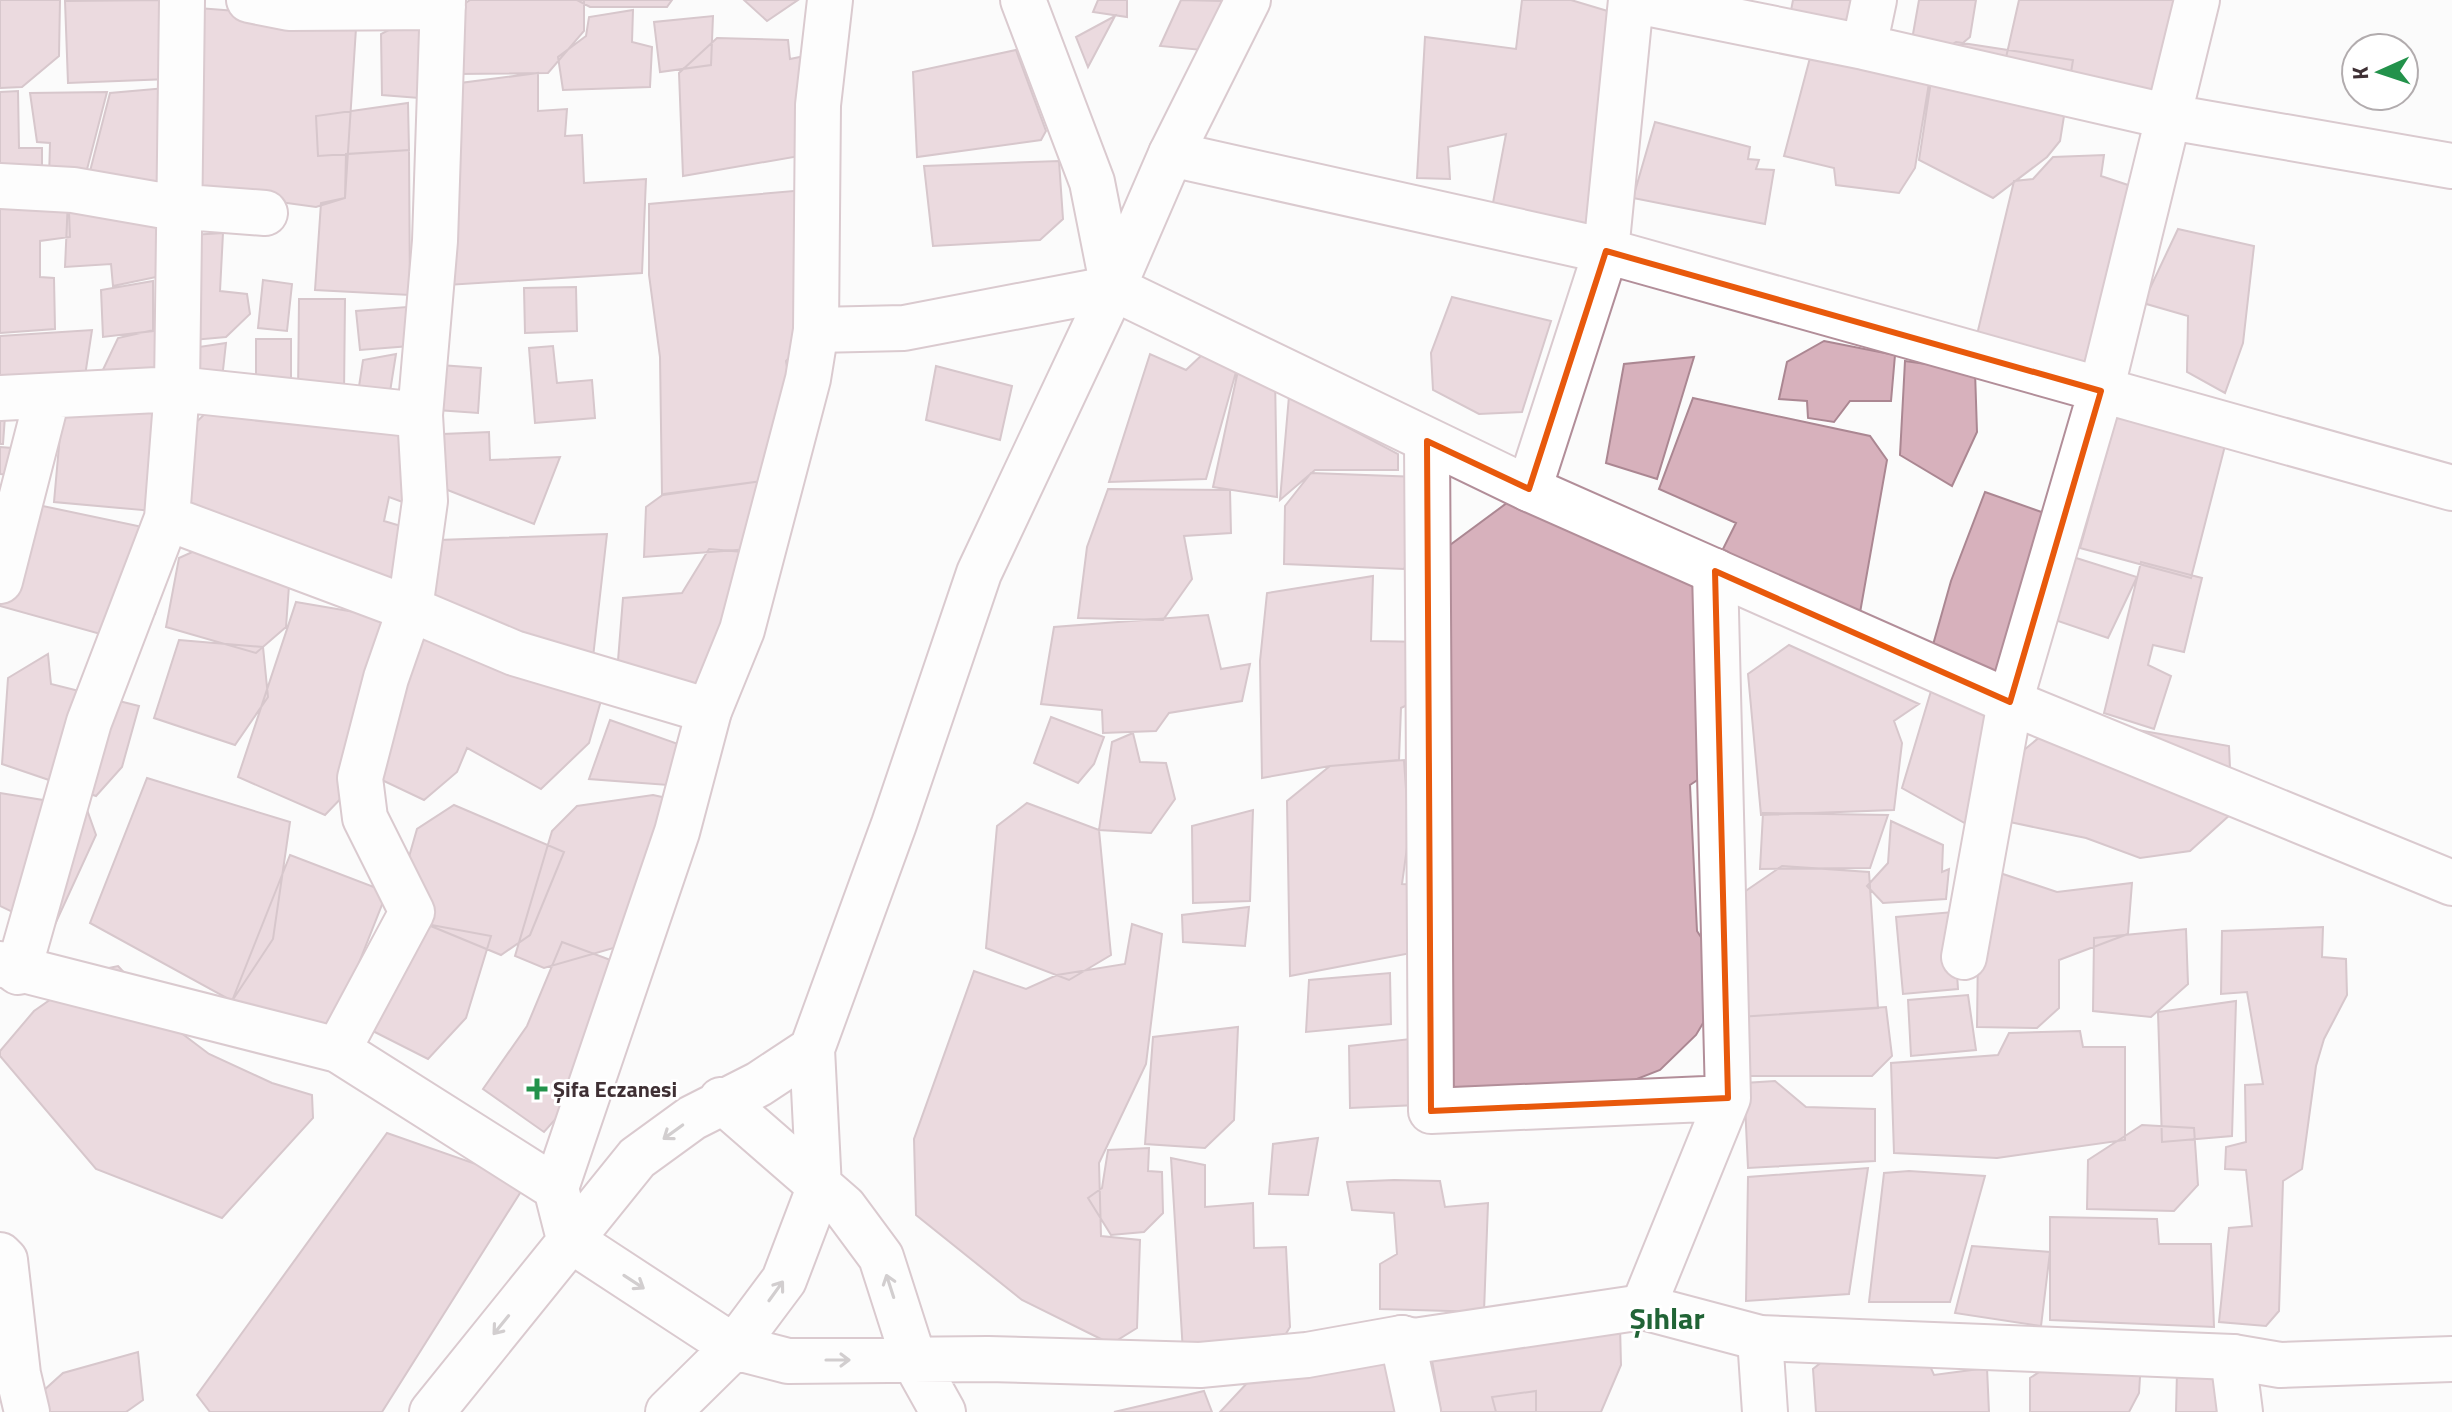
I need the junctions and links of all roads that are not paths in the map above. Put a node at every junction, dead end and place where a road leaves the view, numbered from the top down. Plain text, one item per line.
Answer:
1 (182, 0) edge
2 (249, 0) edge
3 (830, 0) edge
4 (1023, 0) edge
5 (1248, 0) edge
6 (1631, 0) edge
7 (1874, 0) edge
8 (2197, 0) edge
9 (443, 4) edge
10 (1864, 47) junction
11 (2170, 117) junction
12 (1171, 154) junction
13 (2452, 166) edge
14 (0, 186) edge
15 (178, 205) junction
16 (265, 213) dead end
17 (1606, 251) junction
18 (1113, 288) junction
19 (816, 330) junction
20 (177, 389) junction
21 (2101, 391) junction
22 (0, 398) edge
23 (47, 398) junction
24 (420, 415) junction
25 (1427, 441) junction
26 (2452, 488) edge
27 (1529, 489) junction
28 (167, 518) junction
29 (1715, 571) junction
30 (0, 581) edge
31 (410, 609) junction
32 (2010, 702) junction
33 (709, 711) junction
34 (2452, 883) edge
35 (1964, 957) dead end
36 (9, 968) edge
37 (812, 1049) junction
38 (338, 1050) junction
39 (1728, 1098) junction
40 (721, 1100) junction
41 (556, 1188) junction
42 (819, 1188) junction
43 (569, 1239) junction
44 (0, 1255) edge
45 (1643, 1307) junction
46 (1402, 1338) junction
47 (1760, 1338) junction
48 (734, 1347) junction
49 (2233, 1357) junction
50 (2452, 1359) edge
51 (914, 1360) junction
52 (15, 1391) edge
53 (432, 1412) edge
54 (668, 1412) edge
55 (943, 1412) edge
56 (1418, 1412) edge
57 (1765, 1412) edge
58 (2240, 1412) edge

1 - 15 street
2 - 9 street
3 - 19 street
4 - 18 street
5 - 12 street
6 - 10 street
6 - 17 street
7 - 10 street
8 - 11 street
9 - 24 street
10 - 11 street
11 - 13 street
11 - 21 street
12 - 17 street
12 - 18 street
14 - 15 street
15 - 16 street
15 - 20 street
17 - 21 street
17 - 27 street
18 - 19 street
18 - 25 street
18 - 37 street
19 - 33 street
20 - 23 street
20 - 24 street
20 - 28 street
21 - 26 street
21 - 32 street
22 - 23 street
23 - 30 street
24 - 31 street
25 - 27 street
25 - 39 street
27 - 29 street
28 - 31 street
28 - 36 street
29 - 32 street
29 - 39 street
31 - 33 street
31 - 38 street
32 - 34 street
32 - 35 street
33 - 41 street
36 - 38 street
37 - 40 street
37 - 42 street
38 - 41 street
39 - 45 street
40 - 42 street
40 -> 43 street
41 - 43 street
48 -> 42 street
51 -> 42 street
43 -> 48 street
43 -> 53 street
44 - 52 street
45 - 46 street
45 - 47 street
46 - 51 street
46 - 56 street
47 - 49 street
47 - 57 street
48 -> 51 street
48 - 54 street
49 - 50 street
49 - 58 street
51 - 55 street

